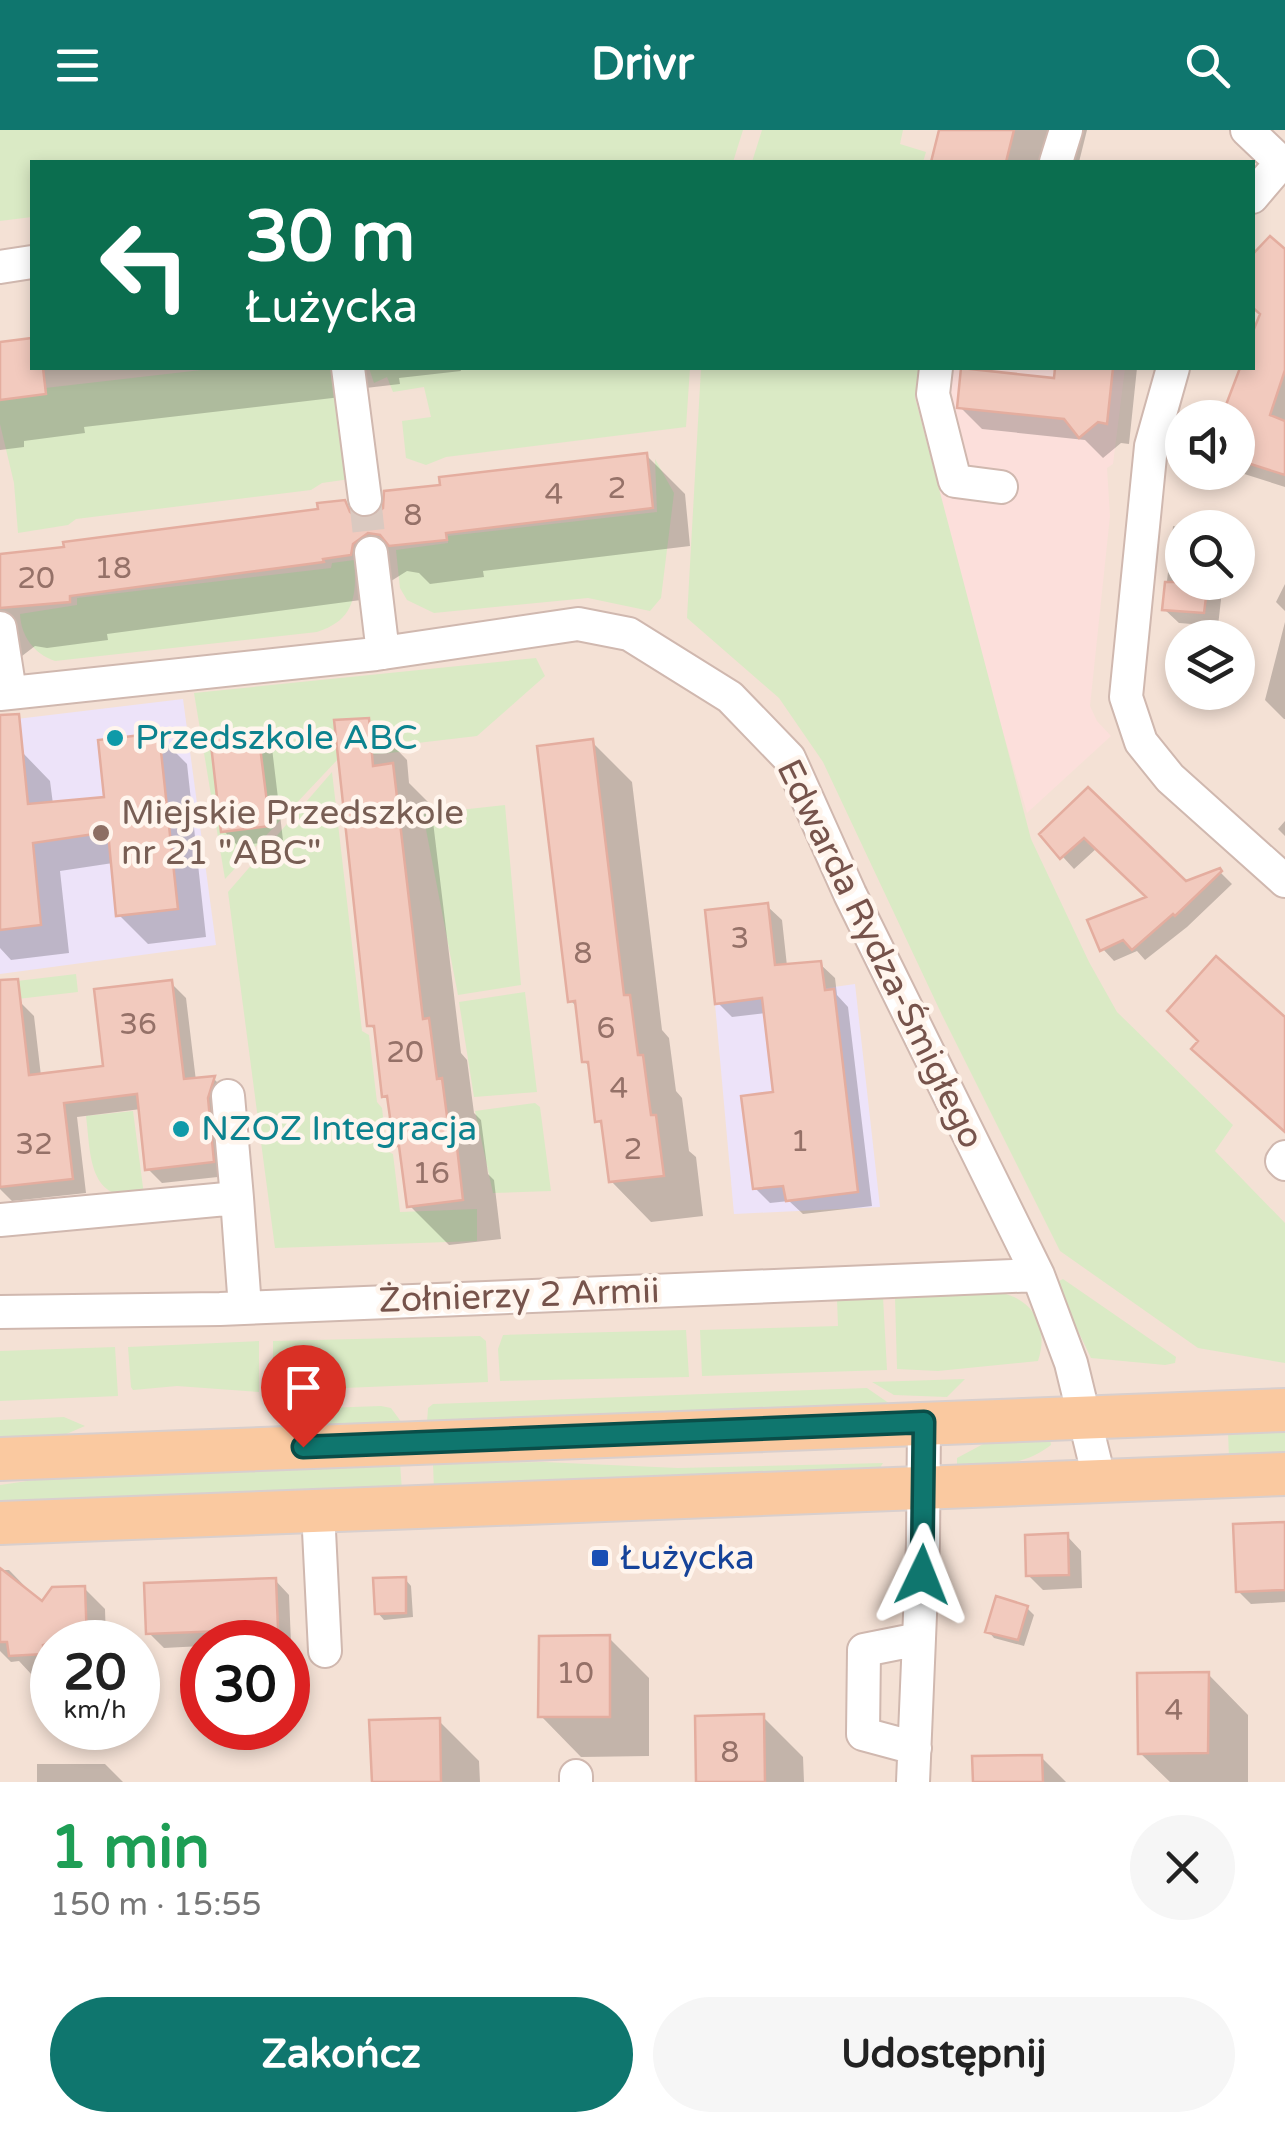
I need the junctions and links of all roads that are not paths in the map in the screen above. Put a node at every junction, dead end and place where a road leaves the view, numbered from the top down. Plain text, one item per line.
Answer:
1 (1066, 130) edge
2 (1248, 130) edge
3 (1057, 160) edge
4 (1283, 164) edge
5 (1255, 193) edge
6 (30, 262) edge
7 (0, 267) edge
8 (348, 370) edge
9 (936, 370) edge
10 (1172, 370) edge
11 (1001, 487) dead end
12 (365, 499) tunnel mouth
13 (371, 553) tunnel mouth
14 (0, 628) edge
15 (383, 653) junction
16 (5, 693) edge
17 (1285, 881) edge
18 (228, 1096) dead end
19 (237, 1198) junction
20 (0, 1220) edge
21 (1038, 1275) junction
22 (245, 1308) junction
23 (0, 1312) edge
24 (1272, 1411) edge
25 (1085, 1419) junction
26 (924, 1422) junction
27 (0, 1459) edge
28 (1285, 1474) edge
29 (1100, 1482) junction
30 (923, 1487) junction
31 (318, 1511) junction
32 (0, 1523) edge
33 (919, 1639) junction
34 (325, 1650) dead end
35 (914, 1748) junction
36 (913, 1782) edge

1 - 3 street
2 - 4 street
4 - 5 street
6 - 7 street
8 - 12 street
9 - 11 street
10 - 17 street
13 - 15 street
14 - 16 street
15 - 16 street, Edwarda Rydza-Śmigłego
15 - 21 street, Edwarda Rydza-Śmigłego
18 - 19 street
19 - 20 street
19 - 22 street
21 - 22 street, Żołnierzy 2 Armii
21 - 25 street, Edwarda Rydza-Śmigłego
22 - 23 street, Żołnierzy 2 Armii
24 - 25 main road
25 - 26 main road
25 - 29 street, Edwarda Rydza-Śmigłego
26 - 27 main road
26 - 30 street
28 - 29 main road
29 - 30 main road
30 - 31 main road
30 - 33 street
31 - 32 main road
31 - 34 street
33 - 35 street
33 - 35 street
35 - 36 street

